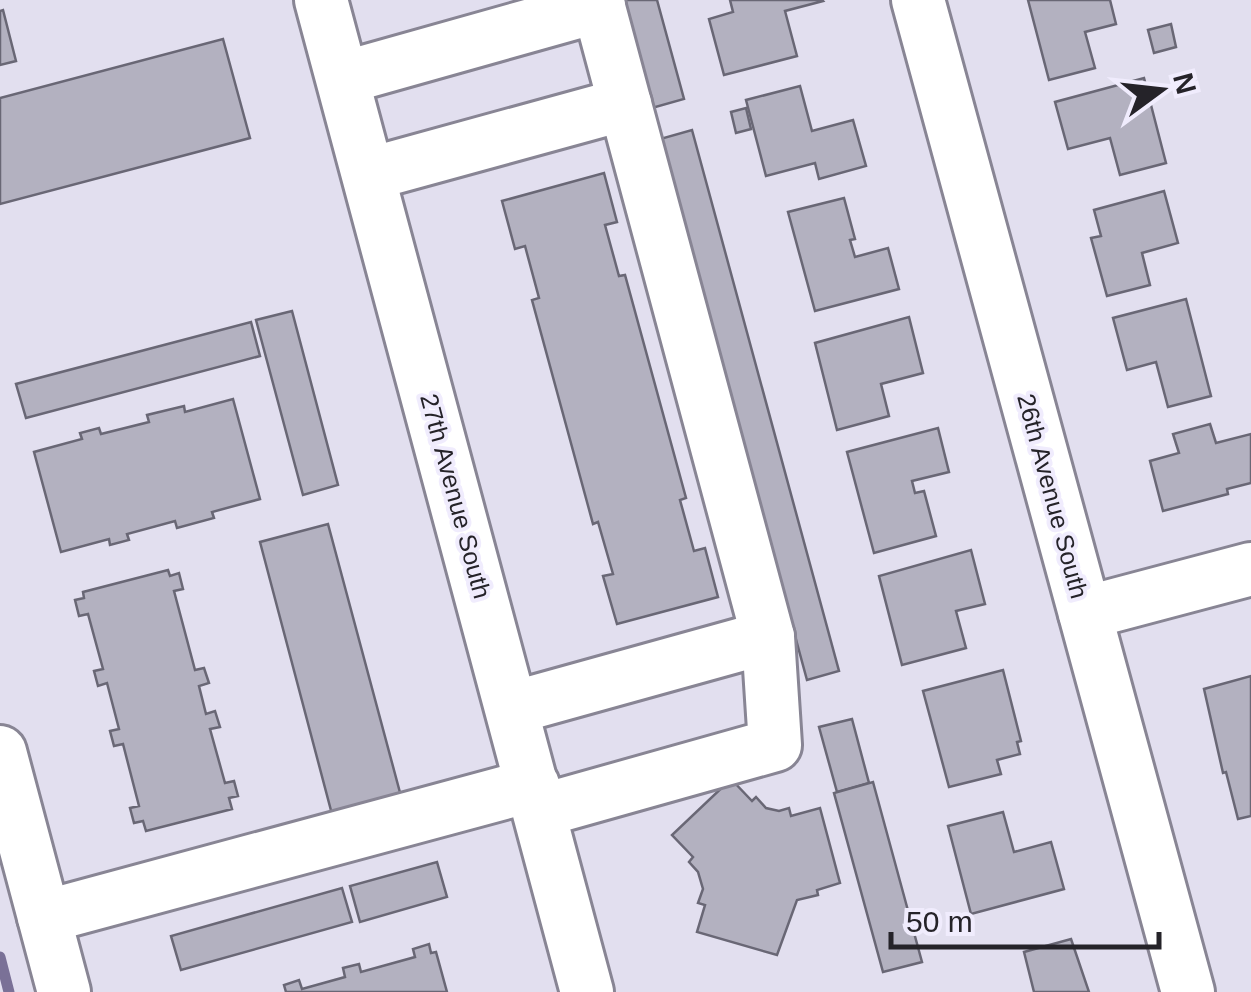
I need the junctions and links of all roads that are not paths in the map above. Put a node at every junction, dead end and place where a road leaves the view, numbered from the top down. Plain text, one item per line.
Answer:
1 (321, 0) edge
2 (918, 0) edge
3 (598, 3) edge
4 (343, 78) junction
5 (625, 104) junction
6 (370, 174) junction
7 (1251, 569) edge
8 (1085, 613) junction
9 (768, 637) junction
10 (512, 708) junction
11 (0, 752) edge
12 (536, 798) junction
13 (44, 917) junction
14 (64, 992) edge
15 (588, 992) edge
16 (1188, 992) edge

1 - 4 street, 27th Avenue South
2 - 8 street, 26th Avenue South
3 - 4 street
3 - 5 street
4 - 6 street, 27th Avenue South
5 - 6 street
5 - 9 street
6 - 10 street, 27th Avenue South
7 - 8 street
8 - 16 street, 26th Avenue South
9 - 10 street
9 - 12 street
10 - 12 street, 27th Avenue South
11 - 13 street
12 - 13 street
12 - 15 street, 27th Avenue South
13 - 14 street

